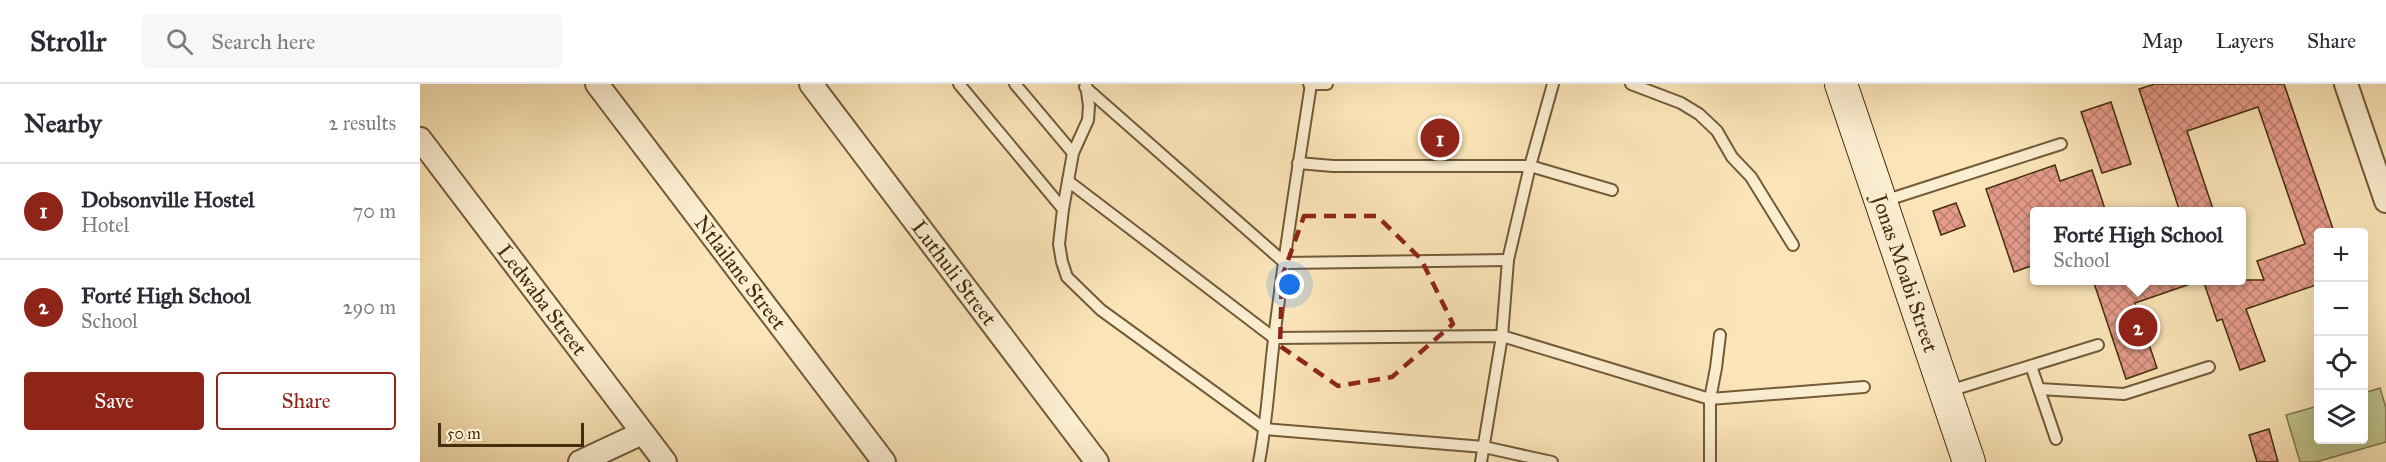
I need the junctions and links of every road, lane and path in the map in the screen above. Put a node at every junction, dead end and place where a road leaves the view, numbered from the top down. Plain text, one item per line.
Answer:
1 (597, 84) edge
2 (811, 84) edge
3 (959, 84) edge
4 (1015, 84) edge
5 (1310, 84) edge
6 (1327, 84) edge
7 (1553, 84) edge
8 (1631, 84) edge
9 (1841, 84) edge
10 (2346, 84) edge
11 (1085, 86) edge
12 (420, 139) edge
13 (2061, 144) dead end
14 (1073, 153) junction
15 (1298, 163) junction
16 (1530, 166) junction
17 (1068, 181) junction
18 (1612, 190) dead end
19 (2386, 201) edge
20 (1881, 202) junction
21 (1063, 209) junction
22 (1793, 245) dead end
23 (1508, 260) junction
24 (1286, 263) junction
25 (1720, 335) dead end
26 (1502, 336) junction
27 (1274, 338) junction
28 (2098, 345) dead end
29 (2031, 366) junction
30 (2209, 367) dead end
31 (1864, 387) dead end
32 (2039, 389) junction
33 (1946, 392) junction
34 (1710, 399) junction
35 (1265, 429) junction
36 (642, 433) junction
37 (2056, 439) dead end
38 (1484, 447) junction
39 (1966, 461) edge
40 (580, 462) edge
41 (665, 462) edge
42 (884, 462) edge
43 (1097, 462) edge
44 (1259, 462) edge
45 (1481, 462) edge
46 (1552, 462) edge
47 (1710, 462) edge

1 - 42 street, Ntlailane Street
2 - 43 street, Luthuli Street
3 - 21 lane
4 - 14 lane
5 - 6 lane
5 - 15 lane
7 - 16 lane
8 - 22 lane
9 - 20 street, Jonas Moabi Street
10 - 19 street
11 - 14 lane
11 - 24 lane
12 - 36 street, Ledwaba Street
13 - 20 lane
14 - 17 lane
15 - 16 lane
15 - 24 lane
16 - 18 lane
16 - 23 lane
17 - 21 lane
17 - 27 lane
20 - 33 street, Jonas Moabi Street
21 - 35 lane
23 - 24 lane
23 - 26 lane
24 - 27 lane
25 - 34 lane
26 - 27 lane
26 - 34 lane
26 - 38 lane
27 - 35 lane
28 - 29 lane
29 - 32 lane
29 - 33 lane
30 - 32 lane
31 - 34 lane
32 - 37 lane
33 - 39 street, Jonas Moabi Street
34 - 47 lane
35 - 38 lane
35 - 44 lane
36 - 40 street
36 - 41 street, Ledwaba Street
38 - 45 lane
38 - 46 lane

